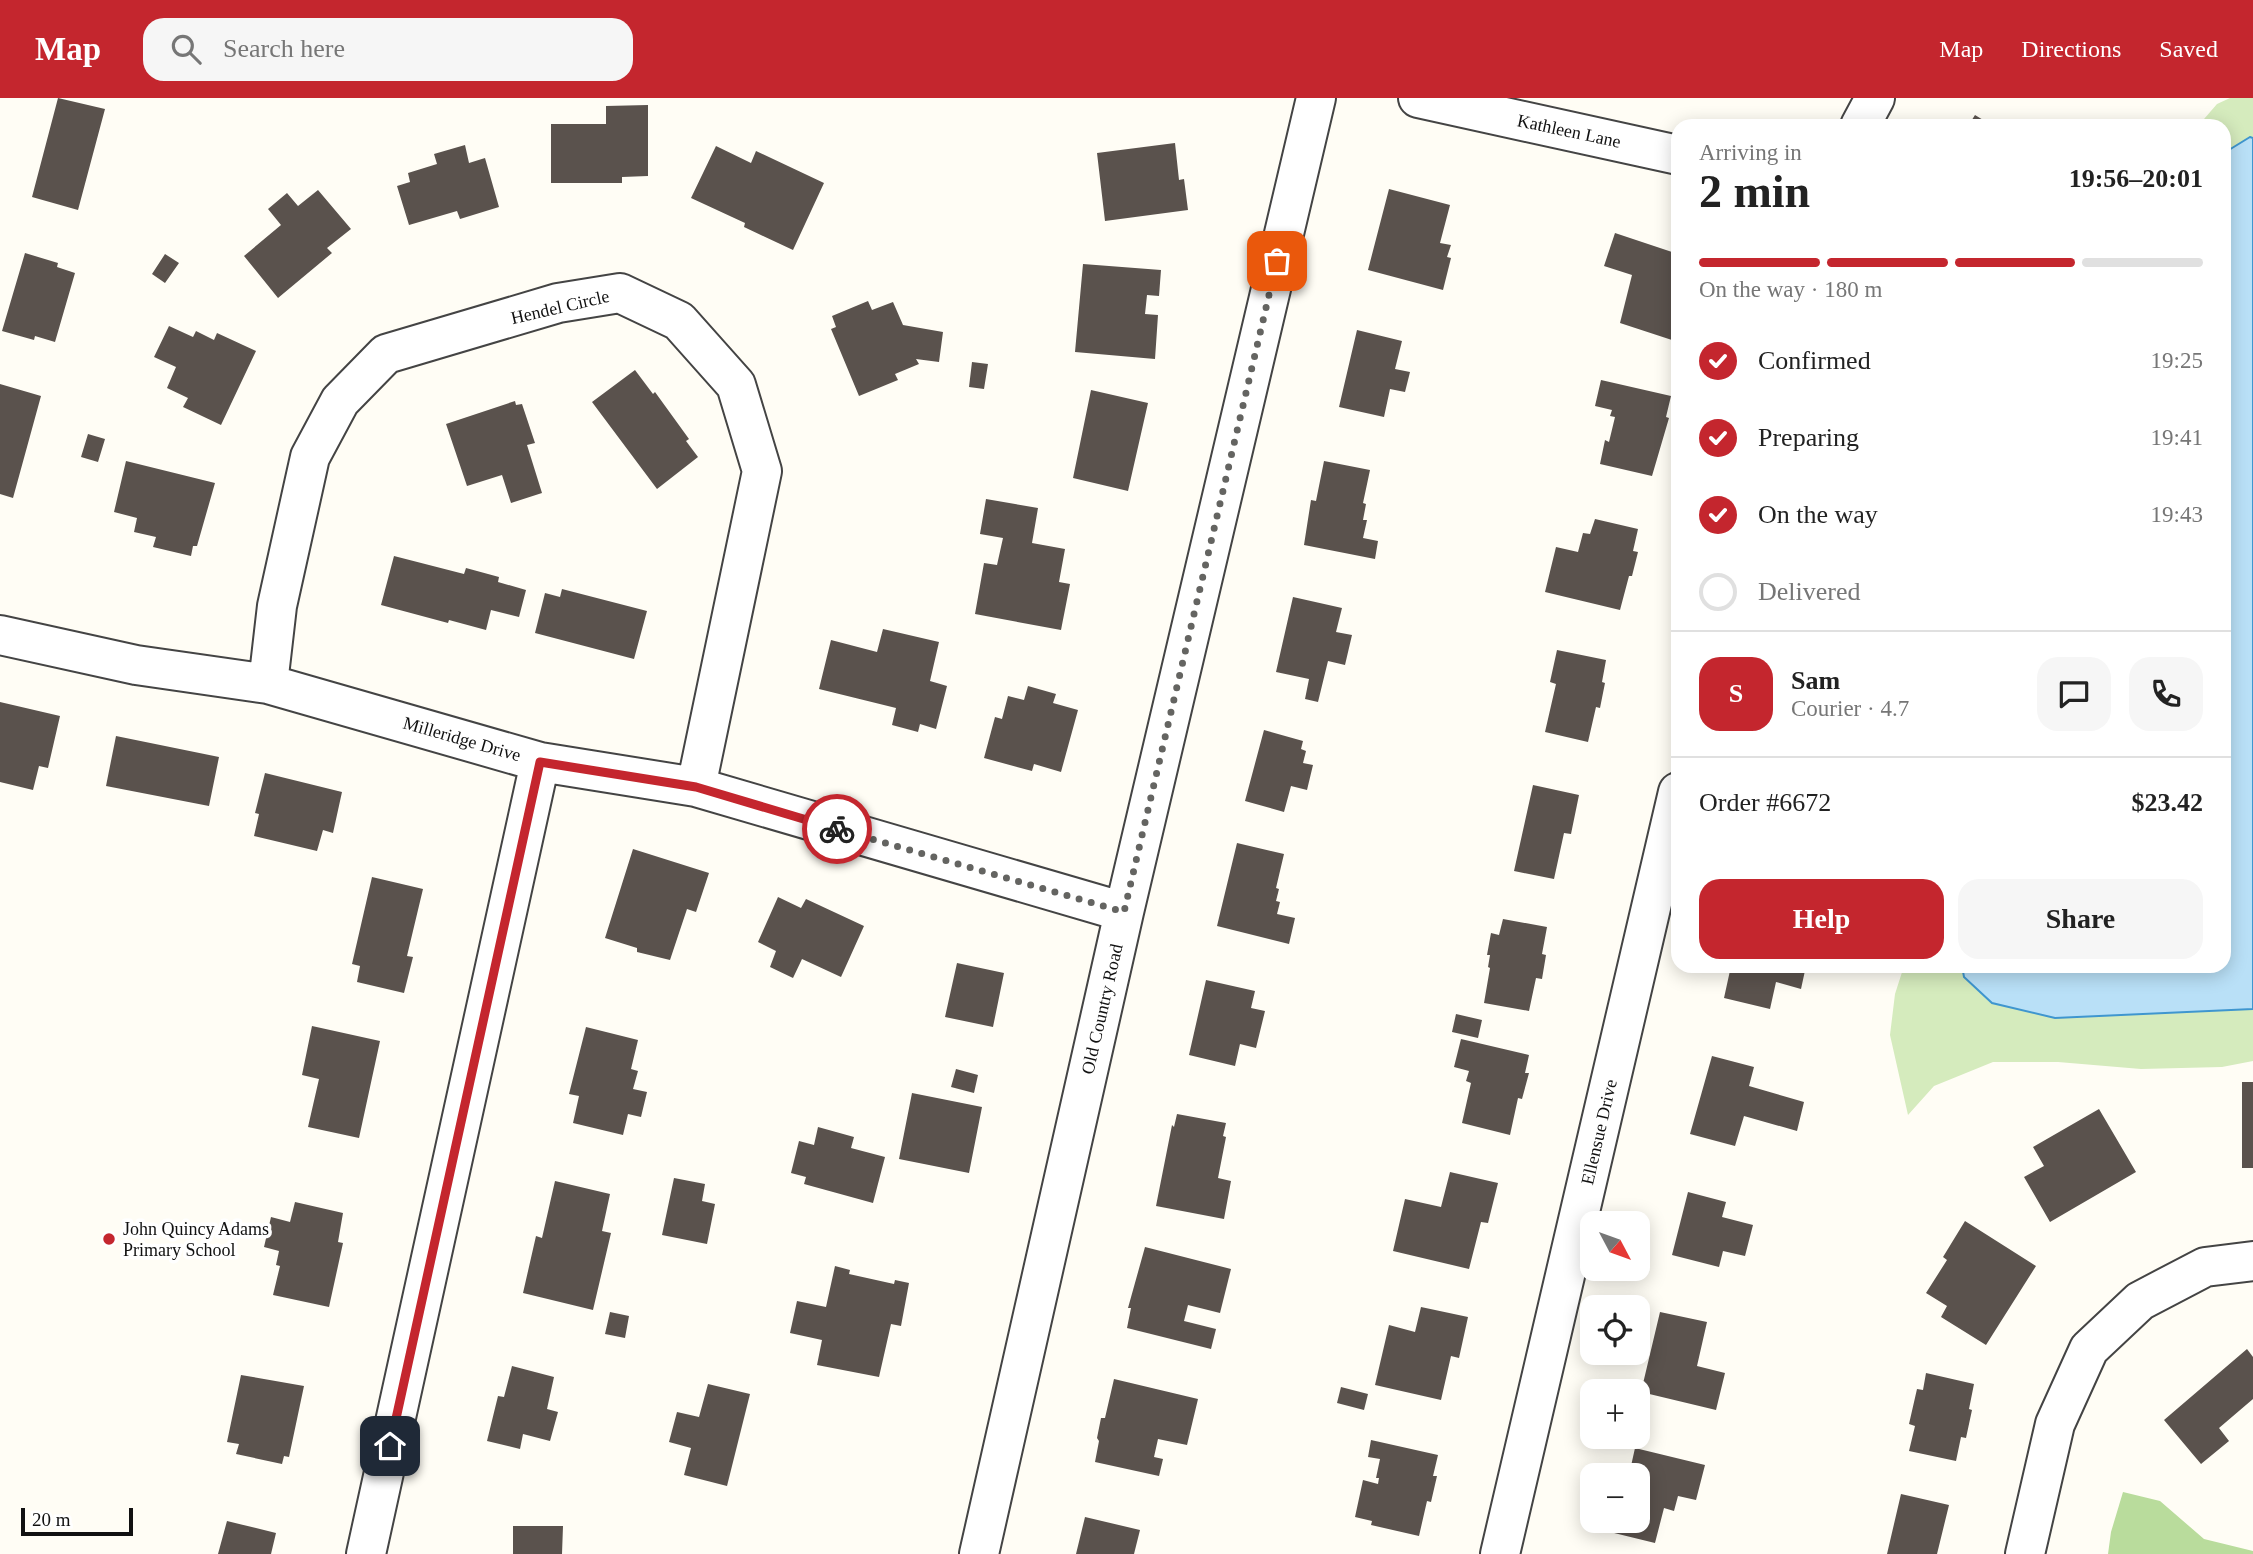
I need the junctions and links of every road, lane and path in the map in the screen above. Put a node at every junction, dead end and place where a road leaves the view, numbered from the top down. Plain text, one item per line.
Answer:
1 (1316, 98) edge
2 (1418, 98) edge
3 (1875, 98) edge
4 (1864, 119) edge
5 (1671, 153) edge
6 (0, 635) edge
7 (268, 684) junction
8 (540, 762) junction
9 (696, 787) junction
10 (1671, 822) edge
11 (1124, 912) junction
12 (2253, 1261) edge
13 (366, 1554) edge
14 (979, 1554) edge
15 (1500, 1554) edge
16 (2025, 1554) edge

1 - 11 street, Old Country Road
2 - 5 street, Kathleen Lane
3 - 4 street
6 - 7 street, Milleridge Drive
7 - 8 street, Milleridge Drive
7 - 9 street, Hendel Circle
8 - 9 street, Milleridge Drive
8 - 13 street
9 - 11 street, Milleridge Drive
10 - 15 street, Ellensue Drive
11 - 14 street, Old Country Road
12 - 16 street

